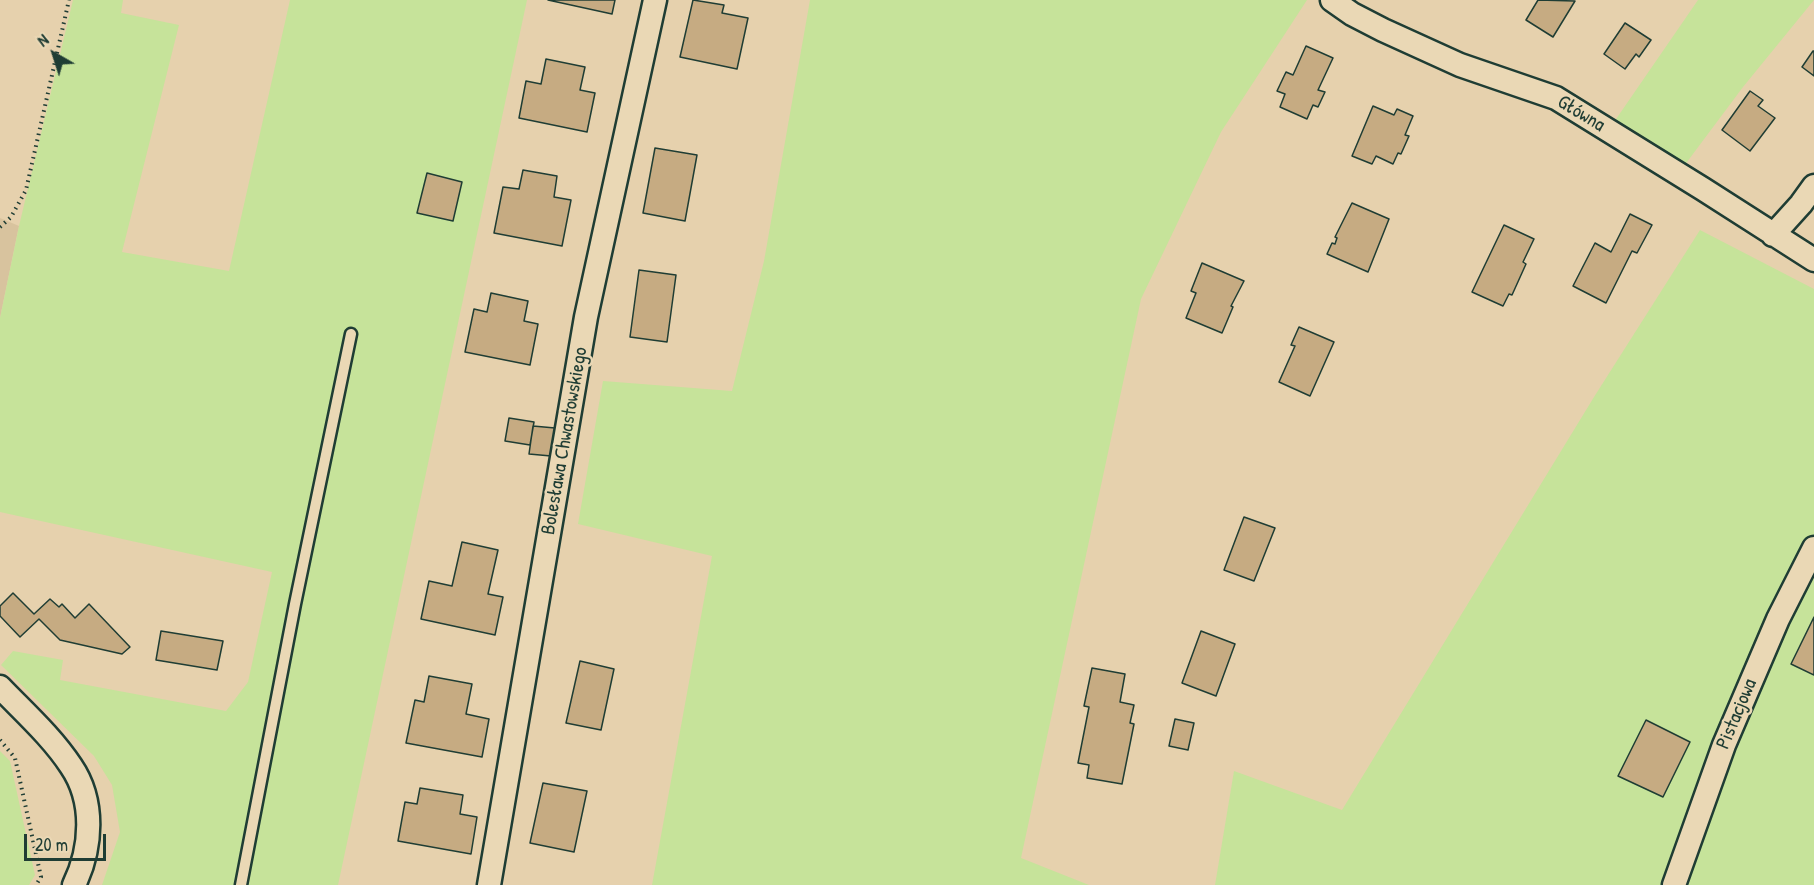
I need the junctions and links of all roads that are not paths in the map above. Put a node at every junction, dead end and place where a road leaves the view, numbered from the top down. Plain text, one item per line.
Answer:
1 (655, 0) edge
2 (1332, 0) edge
3 (1814, 186) edge
4 (1773, 235) junction
5 (1814, 260) edge
6 (351, 334) dead end
7 (1814, 548) edge
8 (0, 687) edge
9 (74, 885) edge
10 (241, 885) edge
11 (489, 885) edge
12 (1674, 885) edge

1 - 11 street, Bolesława Chwastowskiego
2 - 4 street, Główna
3 - 4 street
4 - 5 street, Główna
6 - 10 lane
7 - 12 street, Pistacjowa
8 - 9 street

